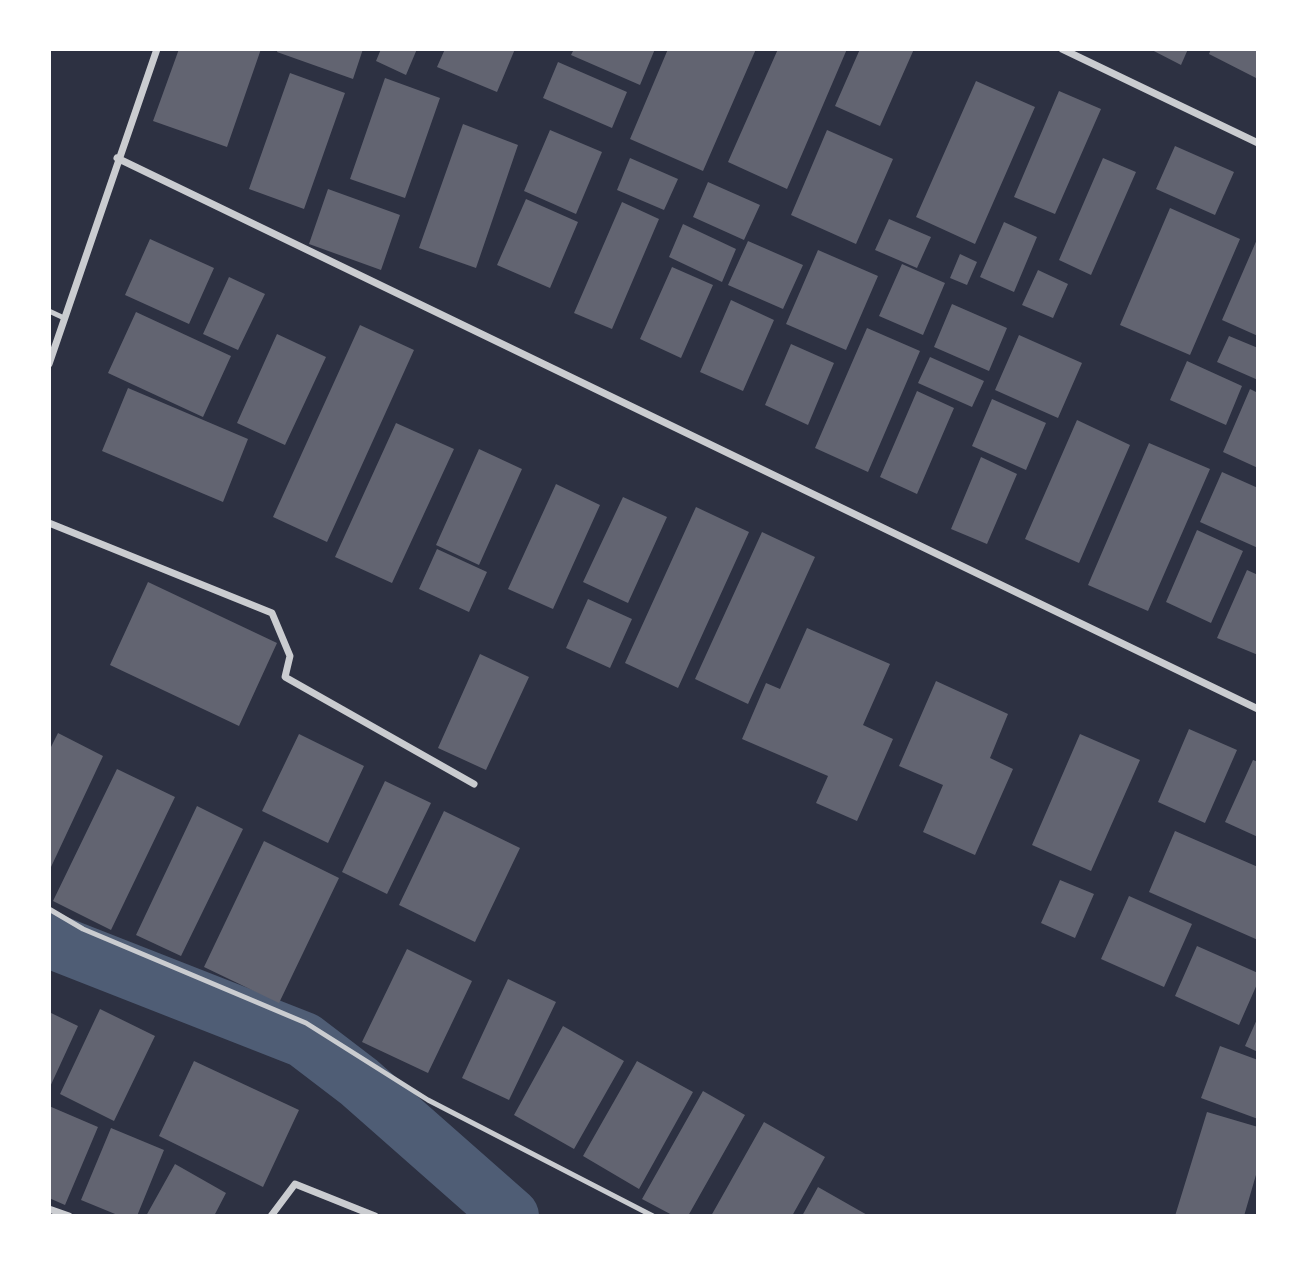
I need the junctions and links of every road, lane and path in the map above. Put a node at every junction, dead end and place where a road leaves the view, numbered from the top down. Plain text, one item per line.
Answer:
1 (157, 49) edge
2 (1062, 49) edge
3 (1258, 143) edge
4 (117, 158) junction
5 (49, 311) edge
6 (64, 318) junction
7 (49, 364) edge
8 (49, 523) edge
9 (1258, 709) edge
10 (474, 784) dead end
11 (49, 909) edge
12 (49, 1209) edge
13 (69, 1216) edge
14 (271, 1216) edge
15 (375, 1216) edge
16 (653, 1216) edge

1 - 4 street
2 - 3 street
4 - 6 street
4 - 9 street
5 - 6 lane
6 - 7 street
8 - 10 street
11 - 16 lane
12 - 13 street
14 - 15 street

